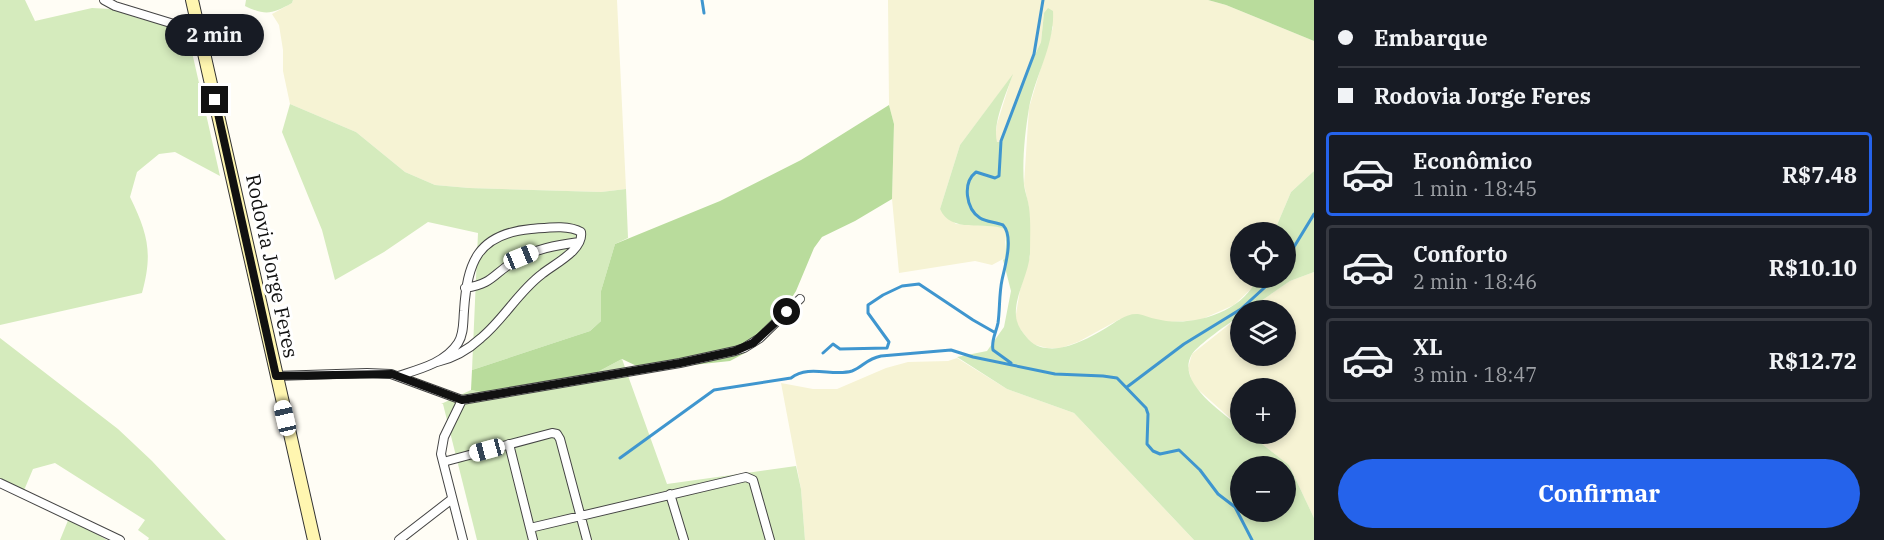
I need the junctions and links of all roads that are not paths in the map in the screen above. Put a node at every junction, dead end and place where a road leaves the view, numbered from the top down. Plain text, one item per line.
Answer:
1 (104, 0) edge
2 (192, 0) edge
3 (200, 32) junction
4 (579, 242) junction
5 (465, 288) junction
6 (800, 299) dead end
7 (437, 362) junction
8 (276, 376) junction
9 (398, 376) junction
10 (462, 400) junction
11 (509, 444) junction
12 (443, 462) junction
13 (0, 483) edge
14 (670, 494) junction
15 (452, 498) junction
16 (581, 515) junction
17 (530, 528) junction
18 (120, 540) edge
19 (314, 540) edge
20 (399, 540) edge
21 (463, 540) edge
22 (533, 540) edge
23 (587, 540) edge
24 (684, 540) edge
25 (770, 540) edge

1 - 3 street
2 - 3 main road, Rodovia Jorge Feres
3 - 8 main road, Rodovia Jorge Feres
4 - 5 street
4 - 5 street
4 - 7 street
5 - 7 street
6 - 10 street
7 - 9 street
8 - 9 street
8 - 19 main road, Rodovia Jorge Feres
9 - 10 street
10 - 12 street
11 - 12 street
11 - 16 street
11 - 17 street
12 - 15 street
13 - 18 street
14 - 16 street
14 - 24 street
14 - 25 street
15 - 20 street
15 - 21 street
16 - 17 street
16 - 23 street
17 - 22 street

